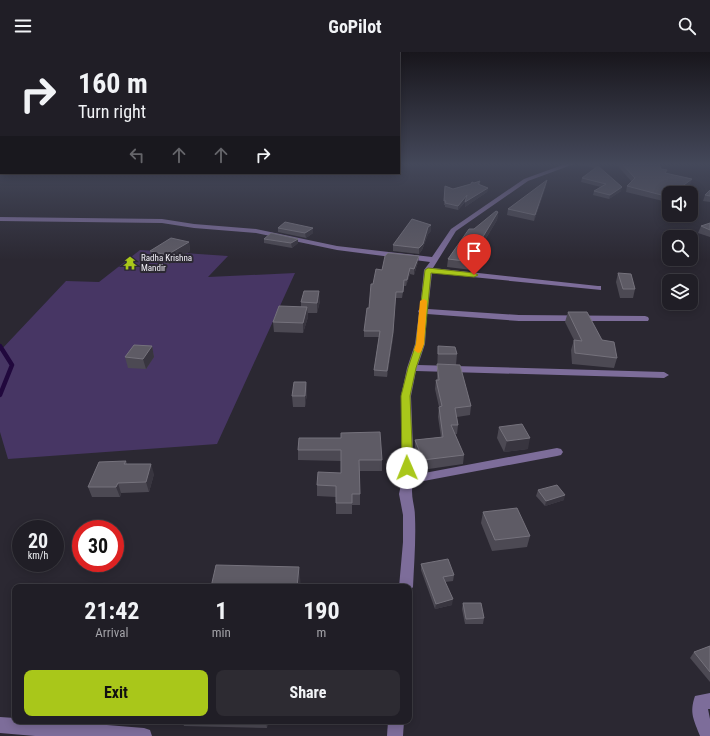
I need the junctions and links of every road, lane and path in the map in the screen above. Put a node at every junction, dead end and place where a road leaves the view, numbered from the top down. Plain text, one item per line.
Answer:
1 (502, 196) edge
2 (0, 219) edge
3 (435, 260) junction
4 (428, 270) junction
5 (598, 288) dead end
6 (422, 311) junction
7 (645, 319) dead end
8 (412, 368) junction
9 (664, 375) dead end
10 (557, 452) dead end
11 (408, 480) junction
12 (406, 584) edge
13 (710, 701) edge
14 (396, 724) edge
15 (0, 725) edge
16 (144, 736) edge
17 (395, 736) edge
18 (708, 736) edge

1 - 3 street
2 - 3 street
3 - 4 street
4 - 5 street
4 - 6 street
6 - 7 street
6 - 8 street
8 - 9 street
8 - 11 street
10 - 11 street
11 - 12 street
13 - 18 street
14 - 17 street
15 - 16 street

